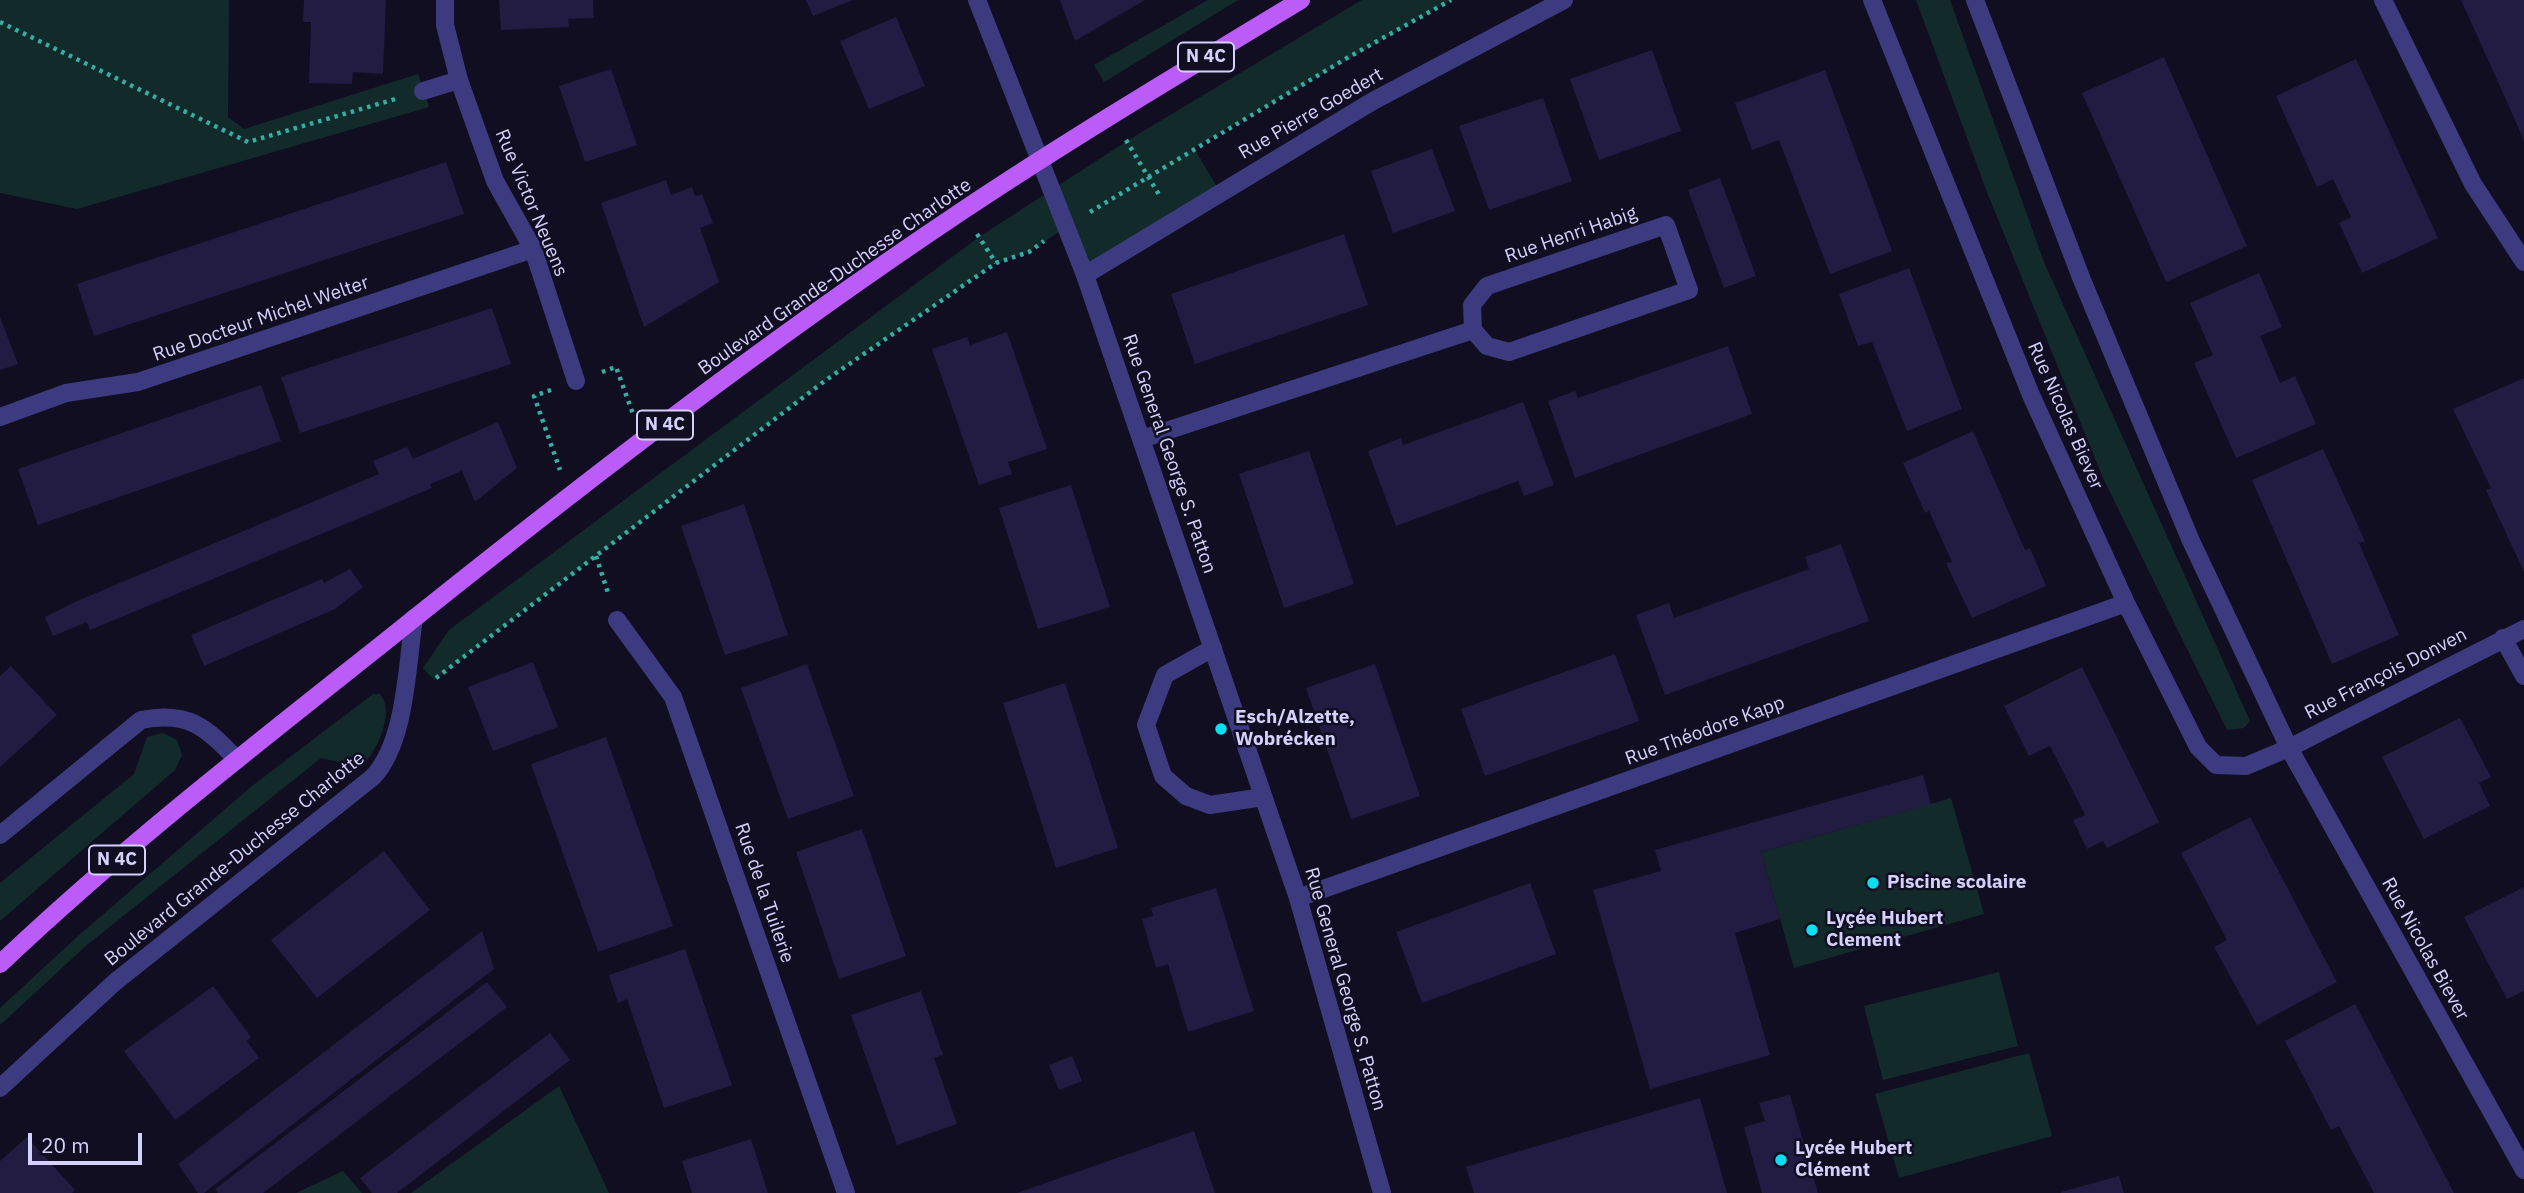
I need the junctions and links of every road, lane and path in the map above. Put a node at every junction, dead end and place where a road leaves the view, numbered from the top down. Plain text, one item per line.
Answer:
1 (445, 0) edge
2 (977, 0) edge
3 (1301, 0) edge
4 (1451, 0) edge
5 (1564, 0) edge
6 (1872, 0) edge
7 (2383, 0) edge
8 (1979, 1) edge
9 (0, 22) edge
10 (459, 80) junction
11 (423, 91) joint
12 (1111, 115) junction
13 (1040, 160) junction
14 (1147, 175) junction
15 (1174, 220) junction
16 (1066, 226) junction
17 (533, 249) junction
18 (2524, 262) edge
19 (1085, 275) junction
20 (1473, 330) junction
21 (616, 367) dead end
22 (576, 381) dead end
23 (622, 384) dead end
24 (534, 396) dead end
25 (0, 417) edge
26 (1142, 439) junction
27 (569, 498) junction
28 (596, 556) junction
29 (2126, 603) junction
30 (414, 618) junction
31 (617, 620) joint
32 (2524, 629) edge
33 (2503, 638) junction
34 (1213, 648) junction
35 (2524, 676) edge
36 (401, 705) junction
37 (2289, 748) junction
38 (237, 760) junction
39 (1264, 797) junction
40 (0, 835) edge
41 (1298, 898) junction
42 (0, 964) edge
43 (0, 1088) edge
44 (2524, 1170) edge
45 (846, 1193) edge
46 (1382, 1193) edge

1 - 10 street, Rue Victor Neuens
2 - 13 street, Rue General George S. Patton
3 - 12 main road, Boulevard Grande-Duchesse Charlotte / N 4C
4 - 14 path
5 - 15 street, Rue Pierre Goedert
6 - 29 street, Rue Nicolas Biever
7 - 18 street
8 - 37 street, Rue Nicolas Biever
9 - 11 path
10 - 11 street
10 - 17 street, Rue Victor Neuens
12 - 13 main road, Boulevard Grande-Duchesse Charlotte / N 4C
12 - 14 path
13 - 16 street, Rue General George S. Patton
13 - 27 main road, Boulevard Grande-Duchesse Charlotte / N 4C
14 - 15 path
14 - 16 path
15 - 19 street, Rue Pierre Goedert
16 - 19 street, Rue General George S. Patton
16 - 28 path
17 - 22 street, Rue Victor Neuens
17 - 25 street, Rue Docteur Michel Welter
19 - 26 street, Rue General George S. Patton
20 - 20 street, Rue Henri Habig
20 - 26 street
21 - 23 path
24 - 27 path
26 - 34 street, Rue General George S. Patton
27 - 30 main road, Boulevard Grande-Duchesse Charlotte / N 4C
28 - 31 path
28 - 36 path
29 - 37 street, Rue Nicolas Biever
29 - 41 street, Rue Théodore Kapp
30 - 36 street, Boulevard Grande-Duchesse Charlotte
30 - 38 main road, Boulevard Grande-Duchesse Charlotte / N 4C
31 - 45 street, Rue de la Tuilerie
32 - 33 street, Rue François Donven
33 - 35 street
33 - 37 street, Rue François Donven
34 - 39 street, Rue General George S. Patton
34 - 39 street
36 - 43 street, Boulevard Grande-Duchesse Charlotte
37 - 44 street, Rue Nicolas Biever
38 - 40 street
38 - 42 main road, Boulevard Grande-Duchesse Charlotte / N 4C
39 - 41 street, Rue General George S. Patton
41 - 46 street, Rue General George S. Patton

